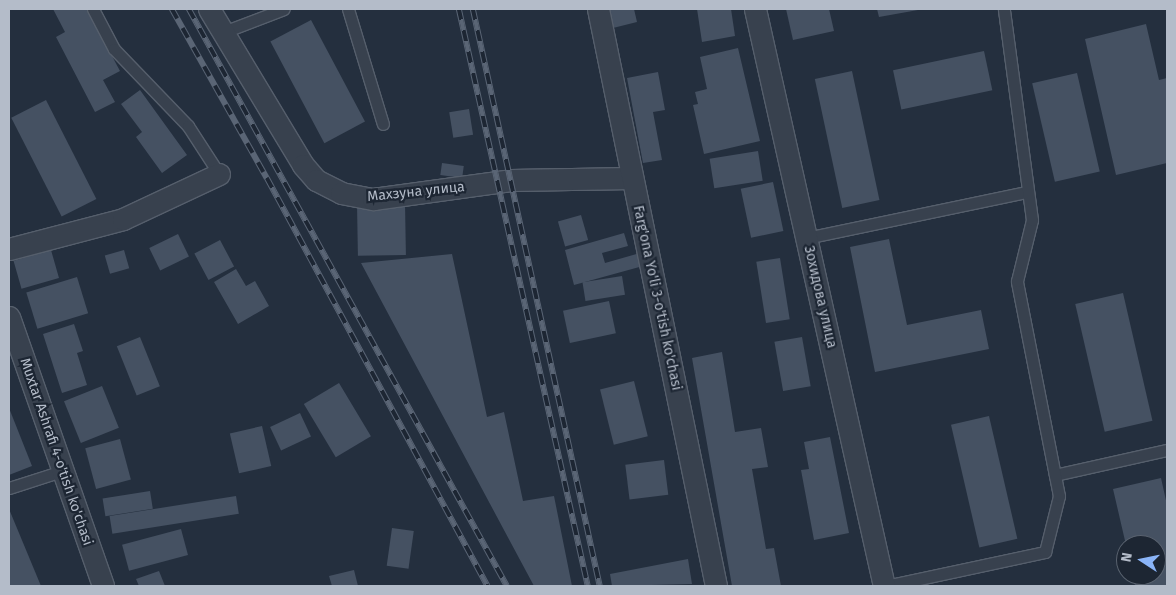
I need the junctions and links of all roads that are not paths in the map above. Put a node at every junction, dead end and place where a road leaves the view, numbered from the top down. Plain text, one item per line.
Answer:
1 (93, 9) edge
2 (208, 9) edge
3 (284, 9) edge
4 (348, 9) edge
5 (598, 9) edge
6 (755, 9) edge
7 (1004, 9) edge
8 (221, 32) junction
9 (383, 124) dead end
10 (219, 174) joint
11 (632, 178) junction
12 (1026, 192) junction
13 (806, 238) junction
14 (9, 249) edge
15 (9, 317) edge
16 (1167, 450) edge
17 (62, 470) junction
18 (1054, 475) junction
19 (9, 488) edge
20 (102, 586) edge
21 (716, 586) edge
22 (885, 586) edge

1 - 10 lane
2 - 8 street, Махзуна улица
3 - 8 lane
4 - 9 lane
5 - 11 street, Farg'ona Yo'li 3-o'tish ko'chasi
6 - 13 street, Зохидова улица
7 - 12 lane
8 - 11 street, Махзуна улица
10 - 14 street
11 - 21 street, Farg'ona Yo'li 3-o'tish ko'chasi
12 - 13 lane
12 - 18 lane
13 - 22 street, Зохидова улица
15 - 17 street, Muxtar Ashrafi 4-o'tish ko'chasi
16 - 18 lane
17 - 19 lane
17 - 20 street, Muxtar Ashrafi 4-o'tish ko'chasi
18 - 22 lane

